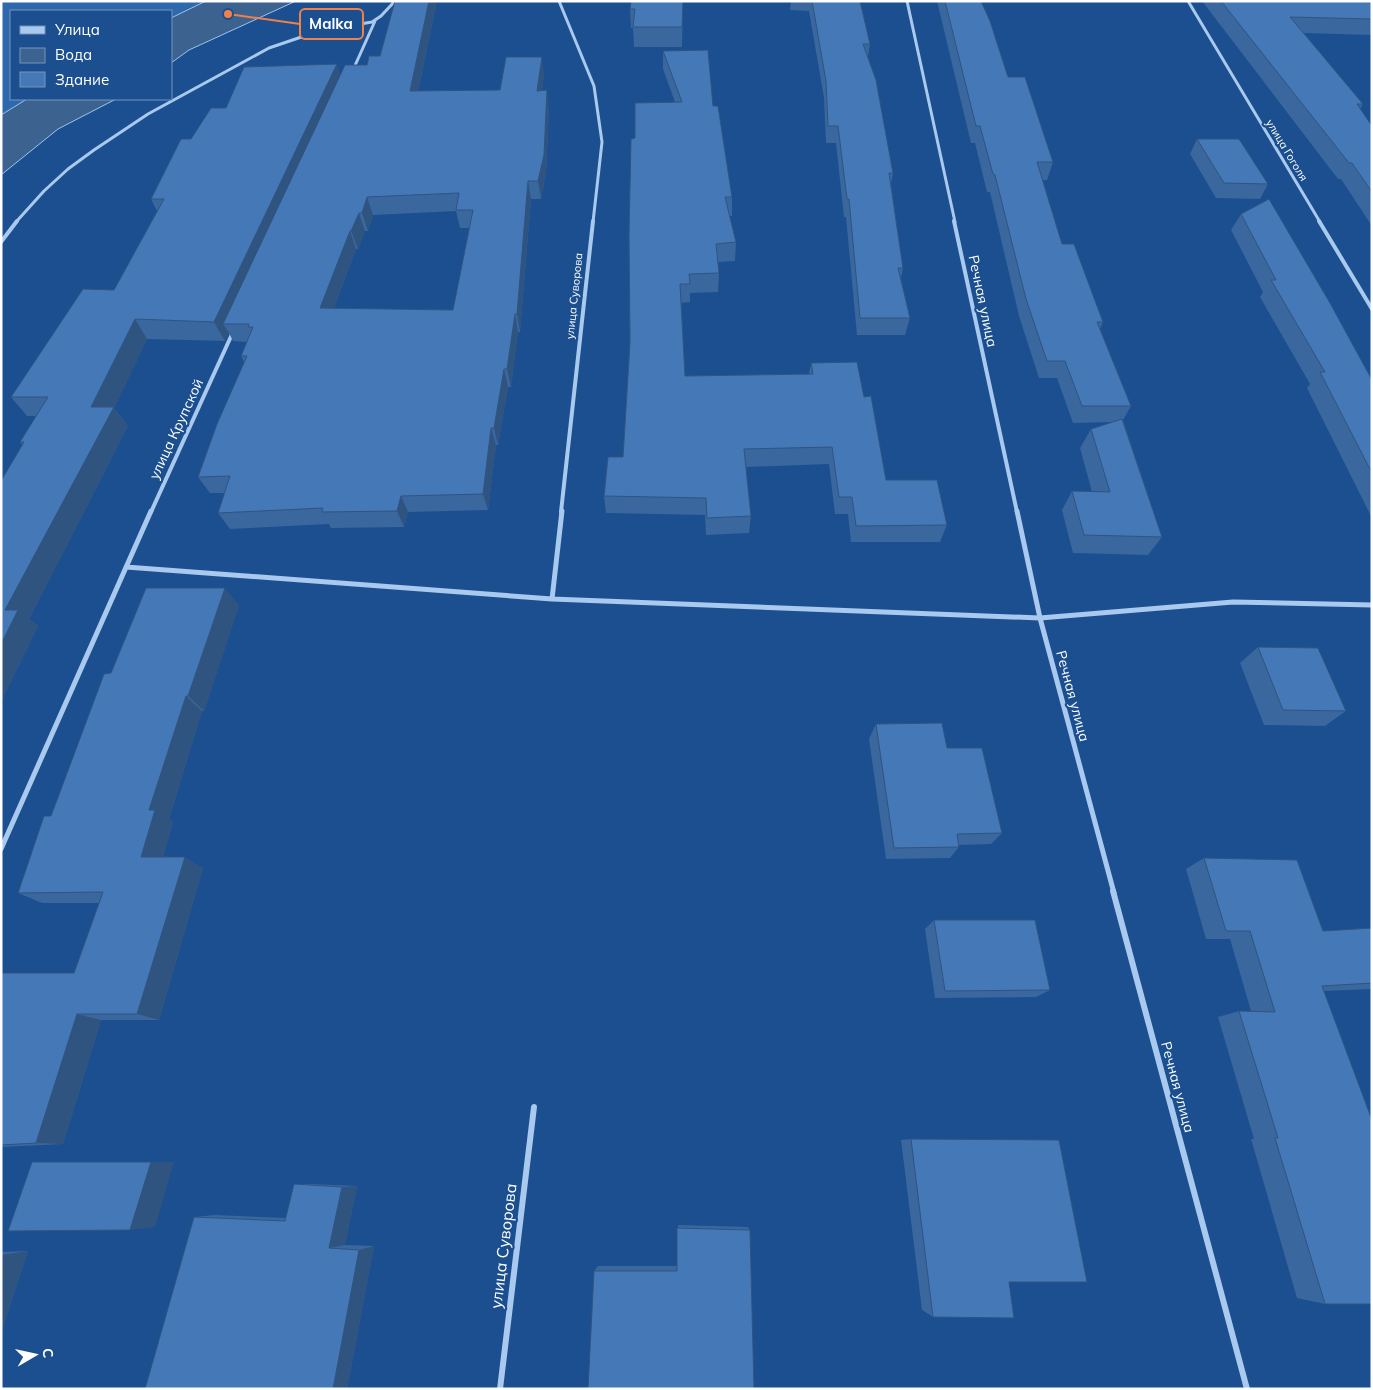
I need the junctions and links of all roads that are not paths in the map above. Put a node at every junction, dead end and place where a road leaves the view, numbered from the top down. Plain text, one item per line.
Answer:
1 (395, 1) edge
2 (559, 1) edge
3 (906, 1) edge
4 (1188, 1) edge
5 (376, 21) junction
6 (351, 74) edge
7 (1, 242) edge
8 (1372, 308) edge
9 (236, 325) edge
10 (126, 567) junction
11 (552, 599) junction
12 (1372, 605) edge
13 (1040, 618) junction
14 (1, 849) edge
15 (534, 1107) dead end
16 (500, 1389) edge
17 (1247, 1389) edge

1 - 5 street
2 - 11 street, улица Суворова
3 - 13 street, Речная улица
4 - 8 street, улица Гоголя
5 - 6 street
5 - 7 street
9 - 10 street, улица Крупской
10 - 11 street
10 - 14 street, улица Крупской
11 - 13 street
12 - 13 street
13 - 17 street, Речная улица
15 - 16 street, улица Суворова

